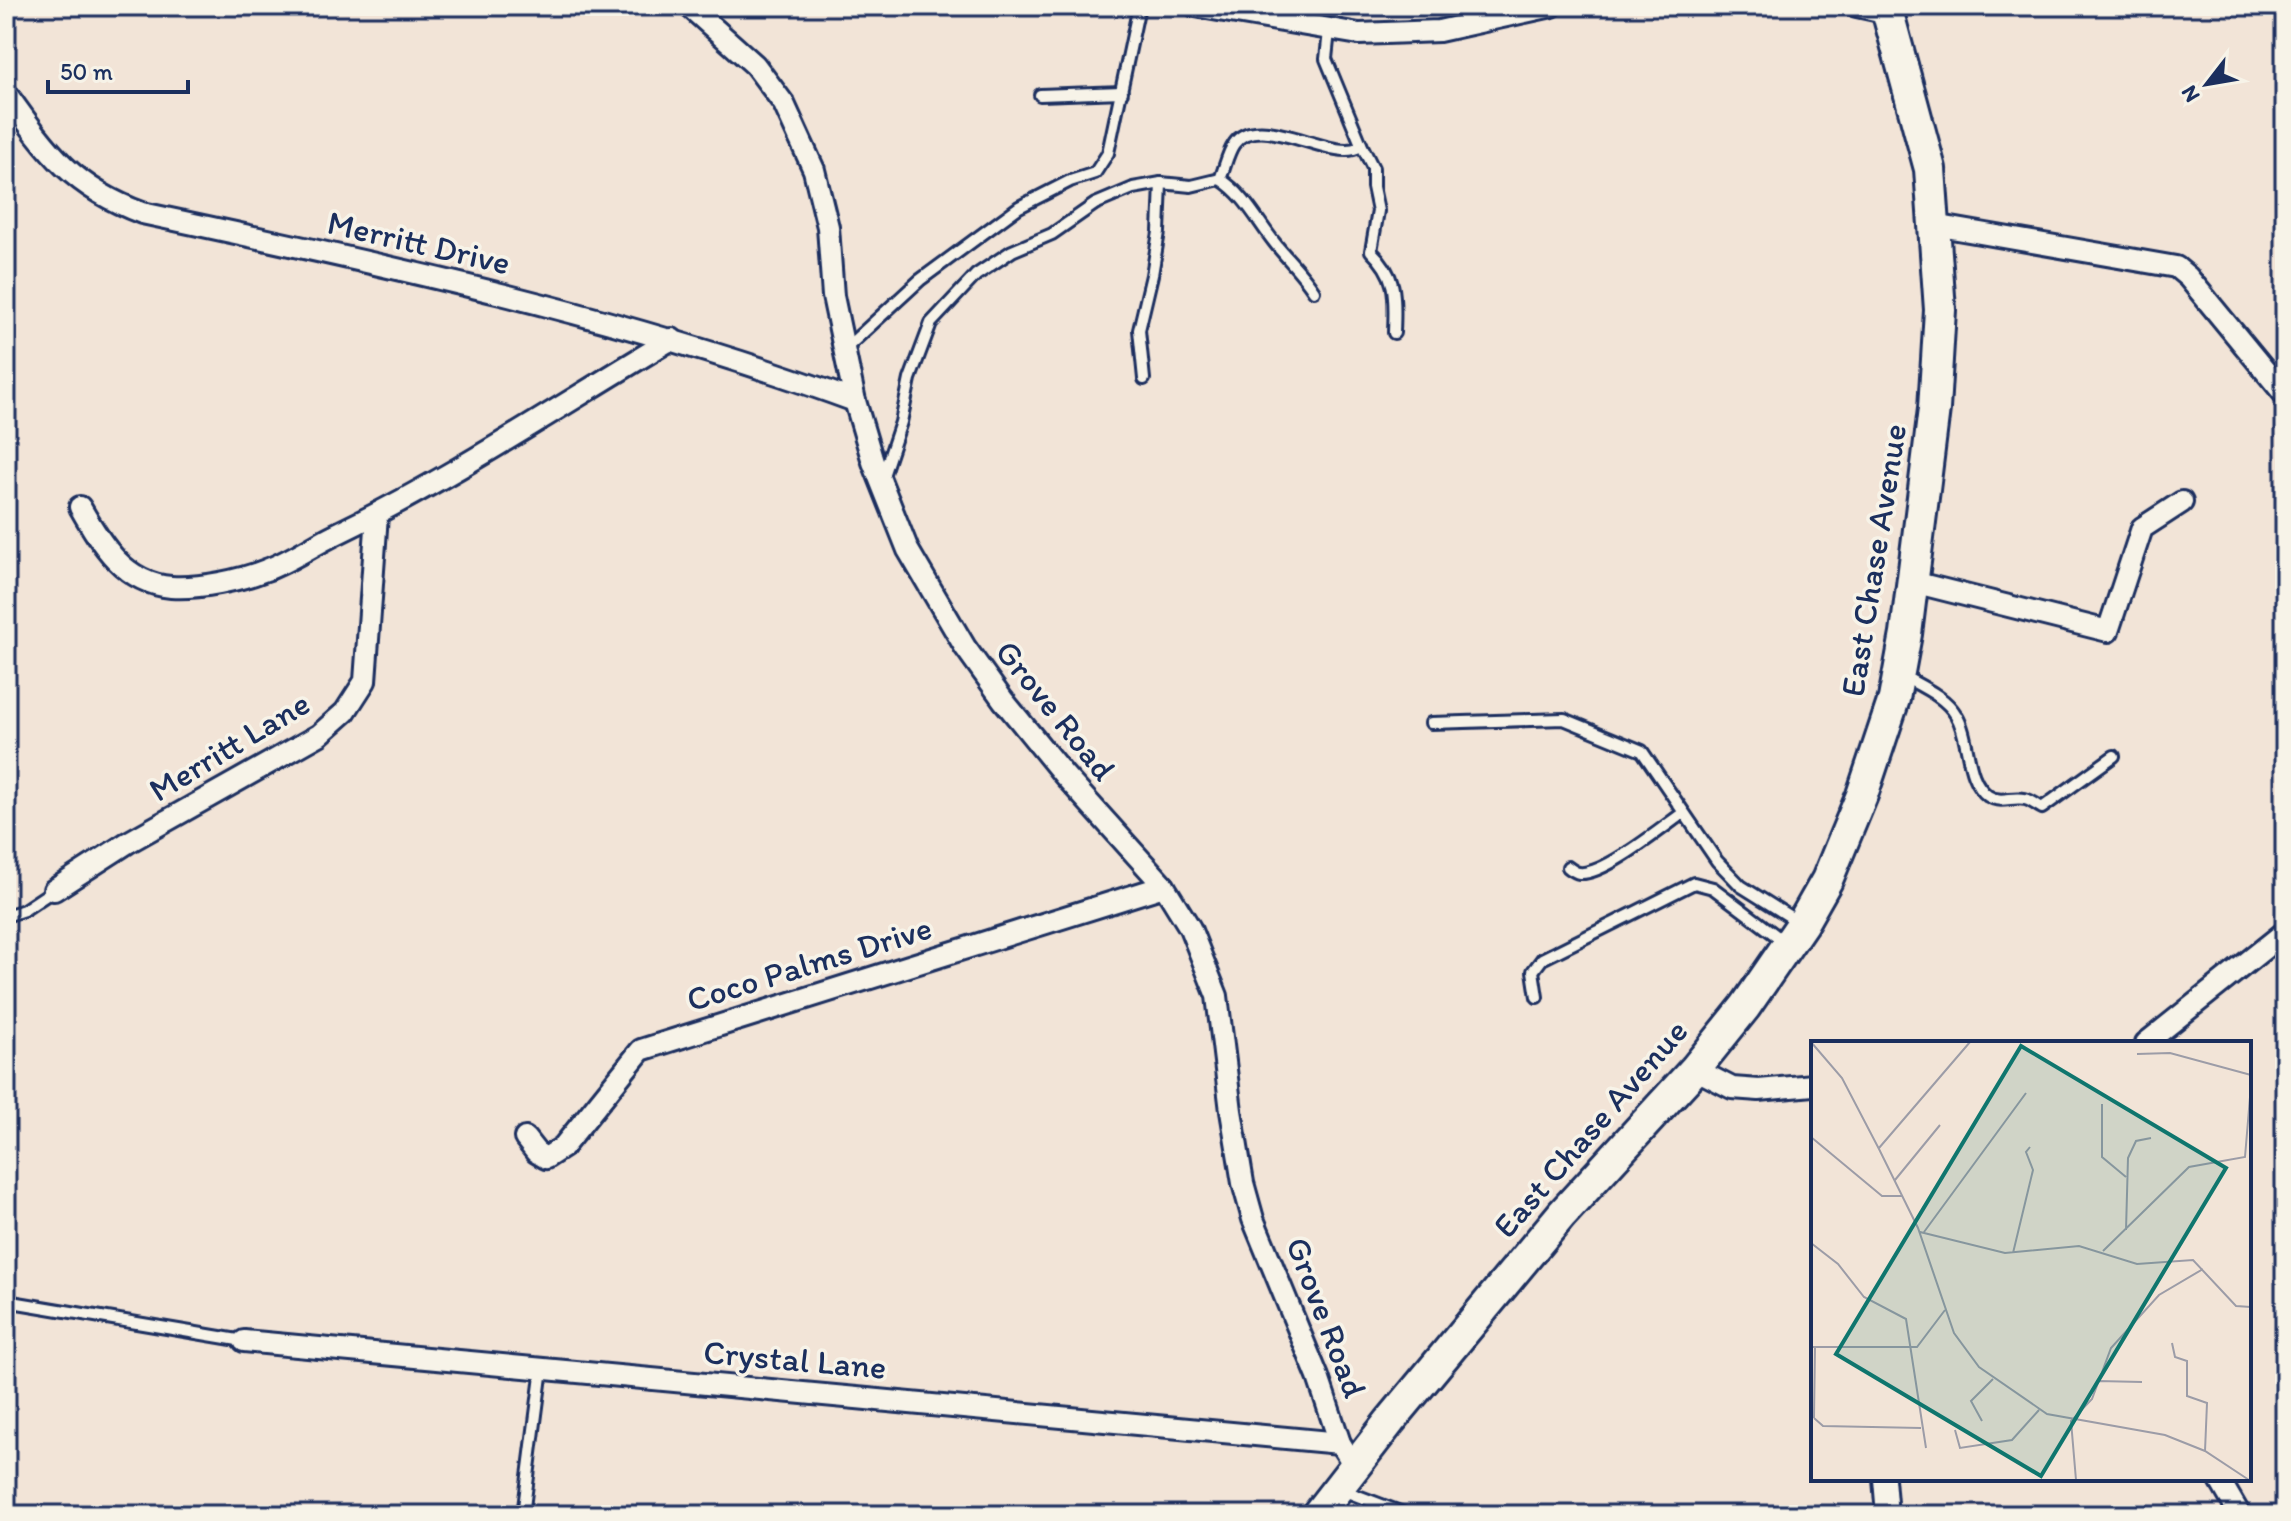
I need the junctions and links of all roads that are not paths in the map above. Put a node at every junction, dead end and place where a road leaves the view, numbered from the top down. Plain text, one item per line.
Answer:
1 (689, 6) edge
2 (1139, 6) edge
3 (1195, 6) edge
4 (1552, 6) edge
5 (1857, 6) edge
6 (1891, 8) edge
7 (1329, 31) junction
8 (1122, 92) junction
9 (6, 93) edge
10 (1040, 95) dead end
11 (1361, 144) junction
12 (1220, 179) junction
13 (1161, 183) junction
14 (1934, 225) junction
15 (1314, 291) dead end
16 (1394, 333) dead end
17 (672, 339) junction
18 (843, 352) junction
19 (1144, 379) dead end
20 (2285, 395) edge
21 (855, 401) junction
22 (882, 481) junction
23 (2182, 502) dead end
24 (80, 507) dead end
25 (377, 515) junction
26 (1913, 582) junction
27 (1899, 674) junction
28 (1431, 723) dead end
29 (2114, 756) dead end
30 (1683, 813) junction
31 (1568, 867) dead end
32 (1164, 886) junction
33 (54, 890) joint
34 (6, 916) edge
35 (2285, 932) edge
36 (1795, 934) junction
37 (1537, 997) dead end
38 (2149, 1041) edge
39 (1695, 1069) junction
40 (1811, 1085) edge
41 (525, 1138) dead end
42 (6, 1301) edge
43 (244, 1341) joint
44 (542, 1368) junction
45 (1344, 1466) junction
46 (1884, 1481) edge
47 (2220, 1481) edge
48 (523, 1515) edge
49 (1317, 1515) edge
50 (1408, 1515) edge
51 (1887, 1515) edge
52 (2240, 1515) edge

1 - 18 street, Grove Road
2 - 8 lane
3 - 7 street
4 - 7 street
5 - 6 street
6 - 14 main road, East Chase Avenue
7 - 11 lane
8 - 10 lane
8 - 18 lane
9 - 17 street, Merritt Drive
11 - 12 lane
11 - 16 lane
12 - 13 lane
12 - 15 lane
13 - 19 lane
13 - 22 lane
14 - 20 street
14 - 26 main road, East Chase Avenue
17 - 21 street, Merritt Drive
17 - 25 street
18 - 21 street, Grove Road
21 - 22 street, Grove Road
22 - 32 street, Grove Road
23 - 26 street
24 - 25 street
25 - 33 street, Merritt Lane
26 - 27 main road, East Chase Avenue
27 - 29 lane
27 - 36 main road, East Chase Avenue
28 - 30 lane
30 - 31 lane
30 - 36 lane
32 - 41 street, Coco Palms Drive
32 - 45 street, Grove Road
33 - 34 lane
35 - 38 street
36 - 37 lane
36 - 39 main road, East Chase Avenue
39 - 40 street
39 - 45 main road, East Chase Avenue
42 - 43 lane
43 - 44 street, Crystal Lane
44 - 45 street, Crystal Lane
44 - 48 lane
45 - 49 main road, East Chase Avenue
45 - 50 lane
46 - 51 street
47 - 52 street

